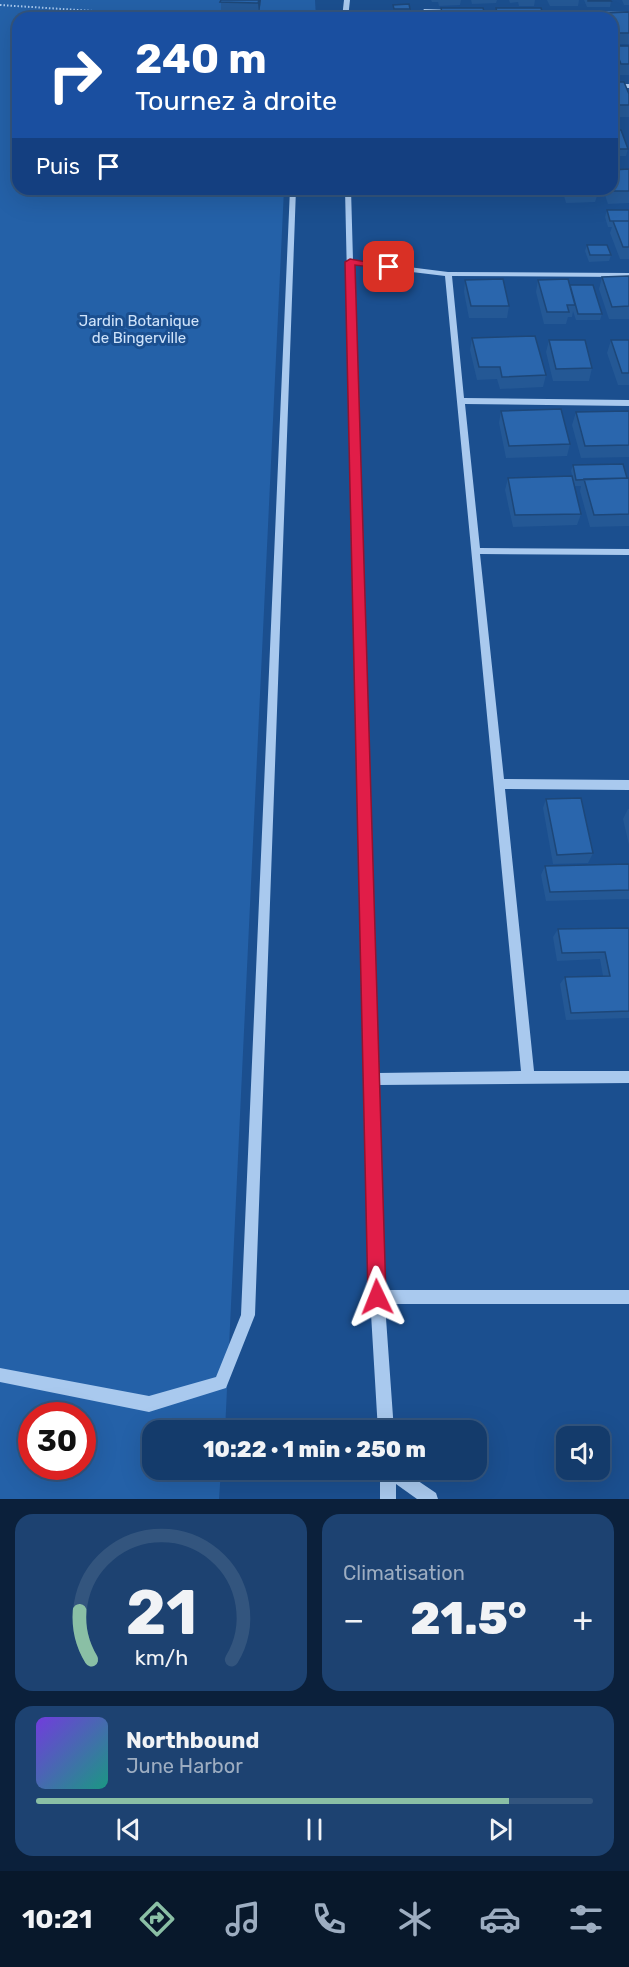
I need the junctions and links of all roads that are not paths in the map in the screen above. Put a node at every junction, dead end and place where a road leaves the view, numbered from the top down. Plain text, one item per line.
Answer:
1 (293, 195) edge
2 (348, 195) edge
3 (350, 262) junction
4 (448, 274) junction
5 (629, 275) edge
6 (460, 401) junction
7 (629, 403) edge
8 (475, 551) junction
9 (629, 552) edge
10 (499, 784) junction
11 (629, 785) edge
12 (629, 1077) edge
13 (528, 1078) junction
14 (371, 1079) junction
15 (377, 1297) junction
16 (629, 1297) edge
17 (0, 1375) edge
18 (385, 1420) edge
19 (388, 1480) edge
20 (403, 1480) edge
21 (387, 1499) edge
22 (430, 1499) edge

1 - 17 street
2 - 3 street
3 - 4 street
3 - 14 street
4 - 5 street
4 - 6 street
6 - 7 street
6 - 8 street
8 - 9 street
8 - 10 street
10 - 11 street
10 - 13 street
12 - 13 street
13 - 14 street
14 - 15 street
15 - 16 street
15 - 18 street
19 - 21 street
20 - 22 street

